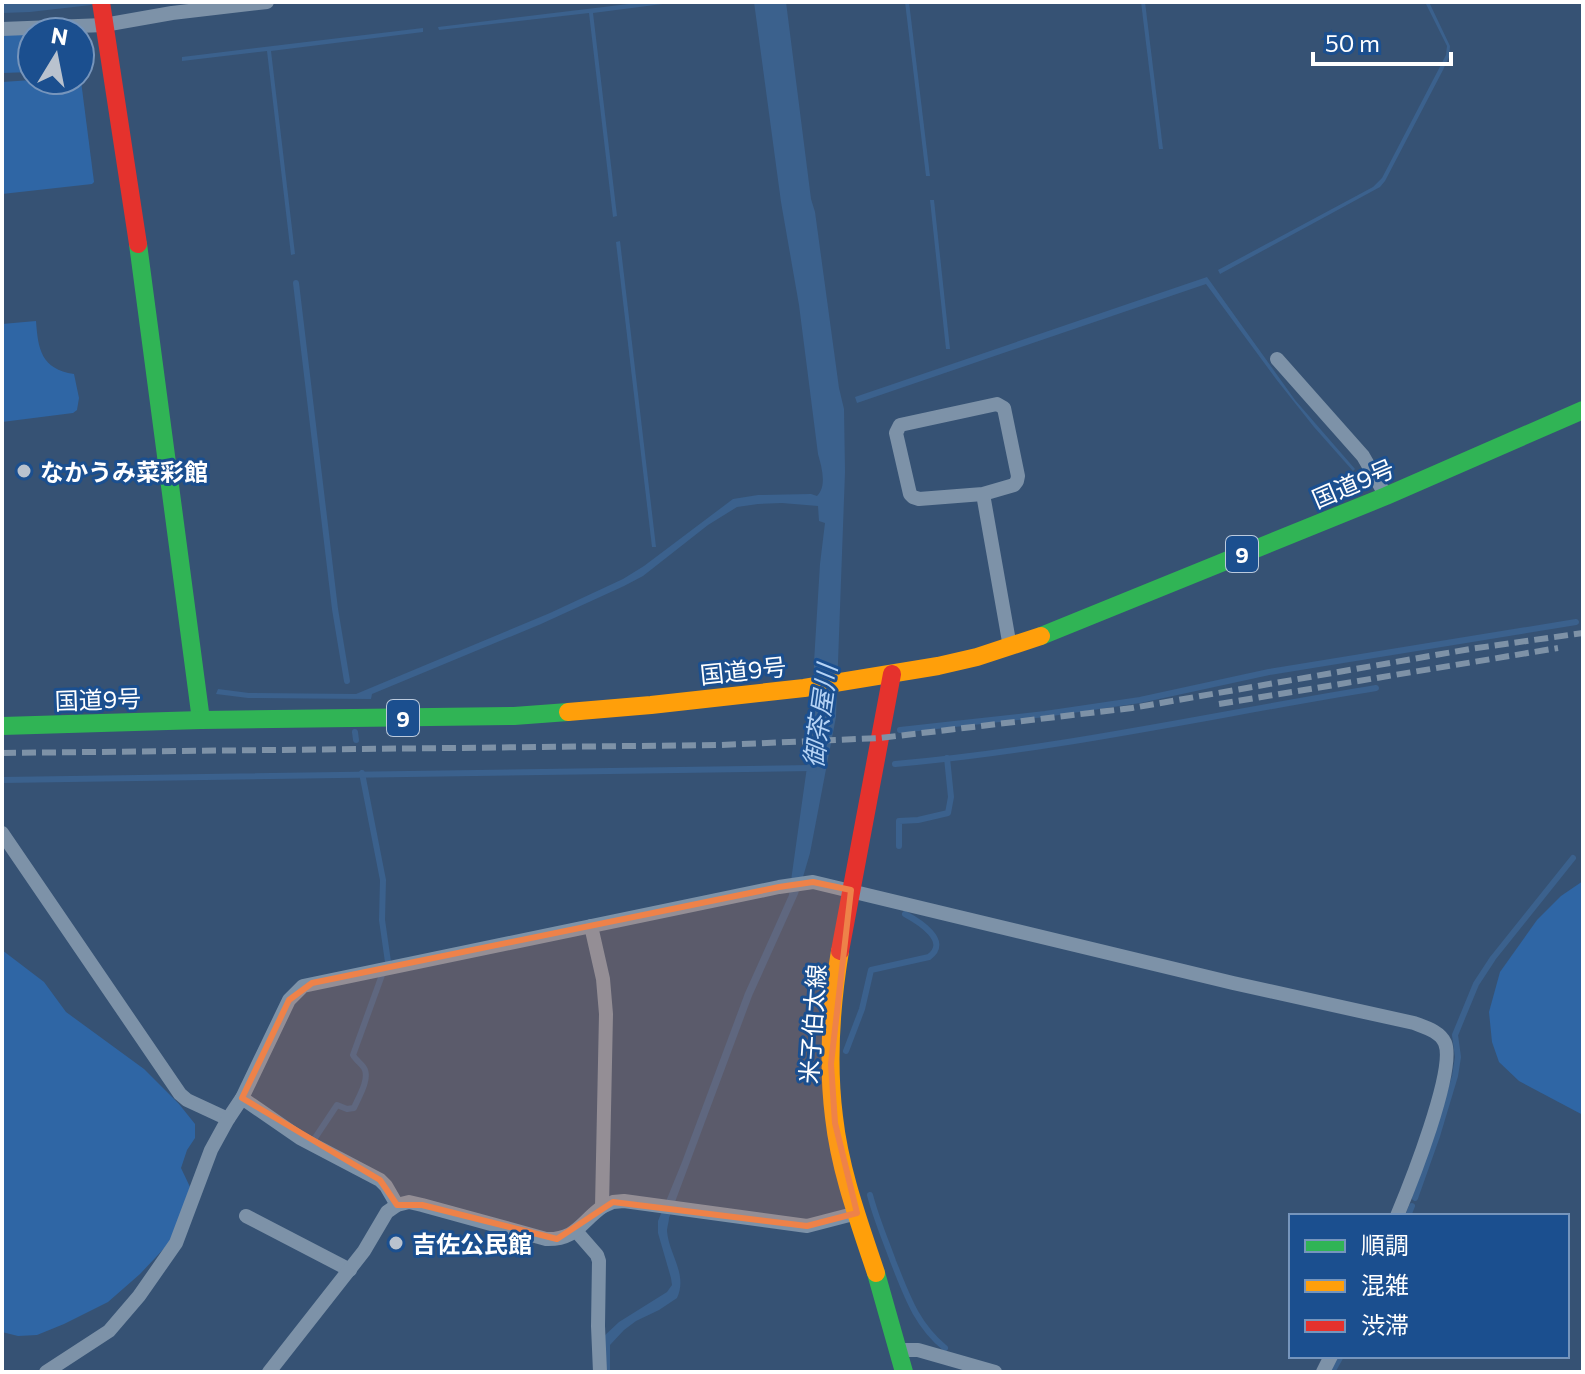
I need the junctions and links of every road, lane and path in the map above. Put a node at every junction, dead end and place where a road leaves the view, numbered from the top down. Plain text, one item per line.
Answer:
1 (267, 2) edge
2 (102, 14) edge
3 (2, 29) edge
4 (1277, 359) dead end
5 (1583, 410) edge
6 (983, 494) junction
7 (1386, 496) junction
8 (1010, 647) junction
9 (892, 674) junction
10 (201, 720) junction
11 (2, 726) edge
12 (2, 833) edge
13 (851, 890) junction
14 (591, 926) junction
15 (242, 1098) junction
16 (228, 1119) junction
17 (397, 1205) junction
18 (602, 1207) junction
19 (857, 1213) junction
20 (1398, 1214) edge
21 (246, 1216) dead end
22 (576, 1231) junction
23 (350, 1270) junction
24 (899, 1350) junction
25 (46, 1372) edge
26 (269, 1372) edge
27 (600, 1372) edge
28 (904, 1372) edge
29 (995, 1372) edge

1 - 2 street
2 - 3 street
2 - 10 main road
4 - 7 street
5 - 7 main road, 国道9号 / 9
6 - 6 street
6 - 8 street
7 - 8 main road, 国道9号 / 9
8 - 9 main road, 国道9号 / 9
9 - 10 main road, 国道9号 / 9
9 - 13 main road, 米子伯太線
10 - 11 main road, 国道9号 / 9
12 - 16 street
13 - 14 street
13 - 19 main road, 米子伯太線
13 - 20 street
14 - 15 street
14 - 18 street
15 - 16 street
15 - 17 street
16 - 25 street
17 - 22 street
17 - 23 street
18 - 19 street
18 - 22 street
19 - 24 main road, 米子伯太線
21 - 23 street
22 - 27 street
23 - 26 street
24 - 28 main road, 米子伯太線
24 - 29 street

